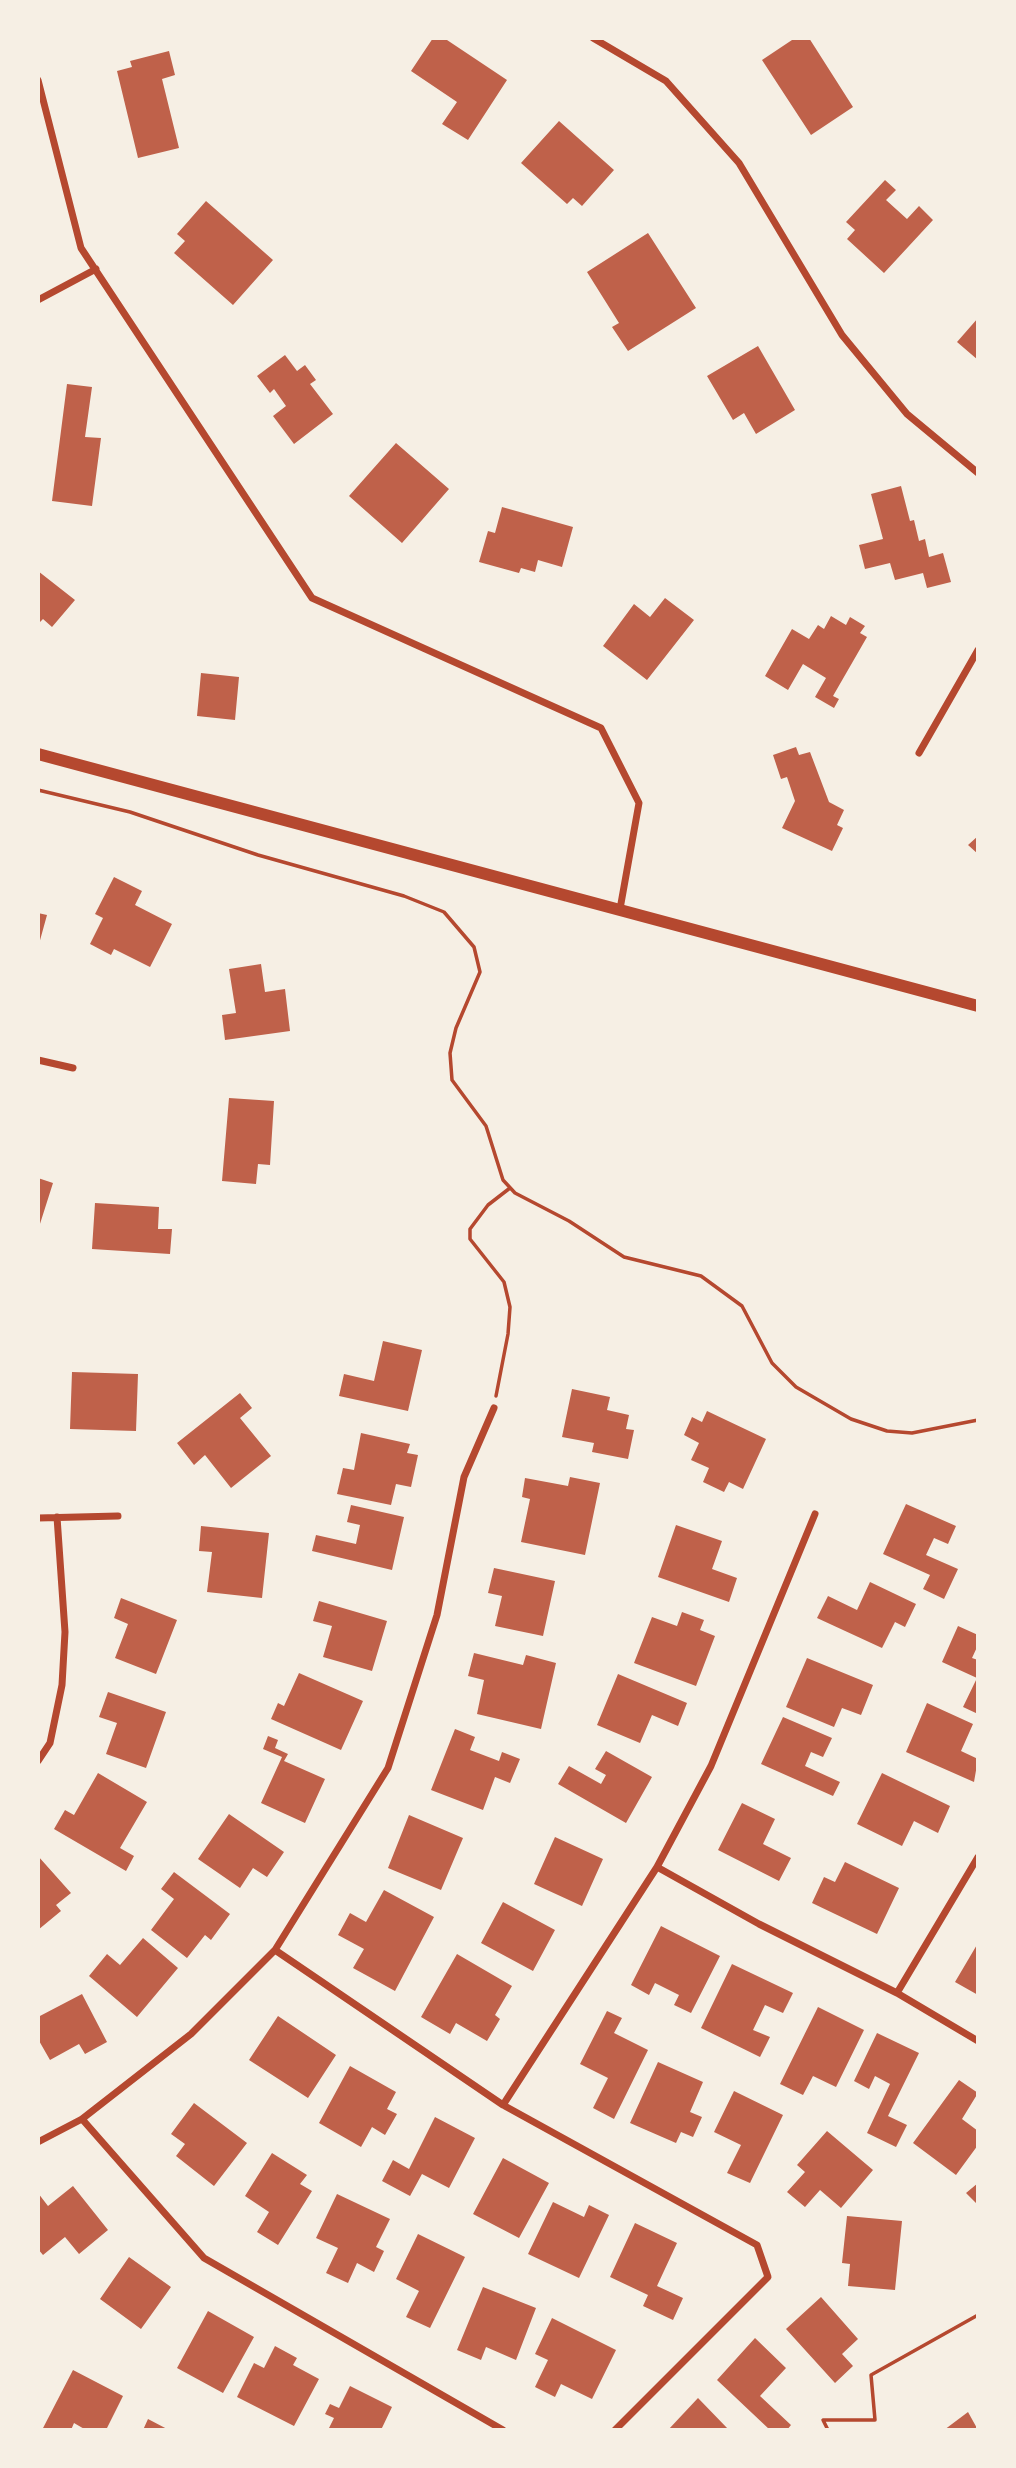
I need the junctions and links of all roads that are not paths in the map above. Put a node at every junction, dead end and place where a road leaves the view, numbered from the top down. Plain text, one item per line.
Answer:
1 (593, 38) edge
2 (38, 80) edge
3 (96, 269) junction
4 (38, 300) edge
5 (978, 473) edge
6 (978, 650) edge
7 (919, 753) dead end
8 (38, 754) edge
9 (620, 909) junction
10 (978, 1006) edge
11 (38, 1060) edge
12 (73, 1068) dead end
13 (494, 1408) road end
14 (815, 1514) dead end
15 (118, 1516) dead end
16 (57, 1517) junction
17 (38, 1518) edge
18 (38, 1760) edge
19 (978, 1857) edge
20 (657, 1867) junction
21 (275, 1950) junction
22 (897, 1993) junction
23 (978, 2041) edge
24 (503, 2105) junction
25 (82, 2119) junction
26 (38, 2142) edge
27 (503, 2430) edge
28 (615, 2430) edge

1 - 5 street
2 - 3 street
3 - 4 street
3 - 9 street
6 - 7 street
8 - 9 street
9 - 10 street
11 - 12 street
13 - 21 street
14 - 20 street
15 - 16 street
16 - 17 street
16 - 18 street
19 - 22 street
20 - 22 street
20 - 24 street
21 - 24 street
21 - 25 street
22 - 23 street
24 - 28 street
25 - 26 street
25 - 27 street

